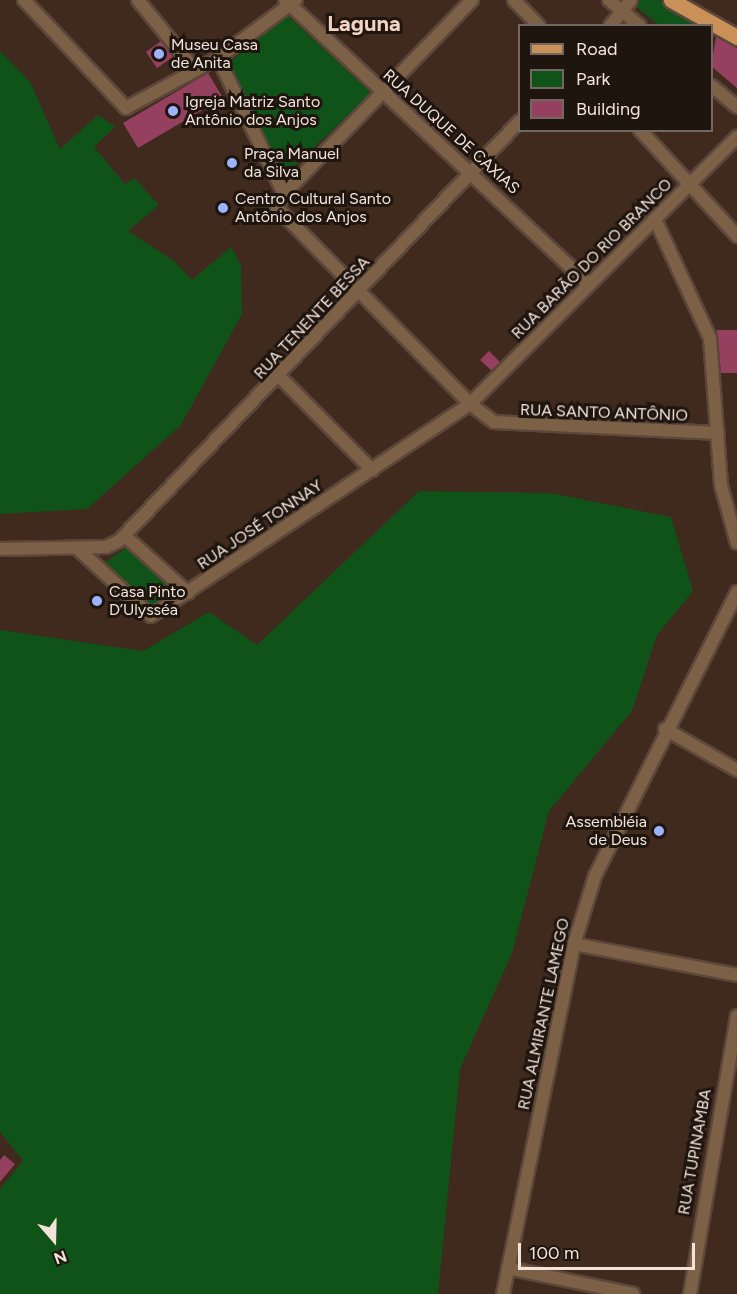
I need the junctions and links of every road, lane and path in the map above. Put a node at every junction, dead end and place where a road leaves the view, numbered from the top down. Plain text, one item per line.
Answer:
1 (24, 0) edge
2 (138, 0) edge
3 (472, 0) edge
4 (514, 0) edge
5 (609, 0) edge
6 (631, 0) edge
7 (671, 0) edge
8 (691, 0) edge
9 (291, 1) edge
10 (623, 11) junction
11 (710, 17) junction
12 (537, 24) edge
13 (612, 24) edge
14 (638, 24) edge
15 (737, 27) edge
16 (737, 37) edge
17 (218, 58) junction
18 (194, 69) junction
19 (713, 88) edge
20 (383, 95) junction
21 (737, 107) edge
22 (518, 122) edge
23 (642, 132) edge
24 (737, 137) edge
25 (472, 171) junction
26 (692, 184) junction
27 (284, 194) junction
28 (655, 219) junction
29 (737, 236) edge
30 (589, 284) junction
31 (361, 291) junction
32 (280, 376) junction
33 (470, 404) junction
34 (718, 433) junction
35 (372, 470) junction
36 (732, 506) edge
37 (125, 536) junction
38 (737, 543) edge
39 (77, 548) junction
40 (0, 549) edge
41 (737, 592) edge
42 (188, 593) junction
43 (665, 729) junction
44 (737, 770) edge
45 (574, 944) junction
46 (737, 975) edge
47 (737, 1016) edge
48 (508, 1268) junction
49 (503, 1294) edge
50 (633, 1294) edge
51 (690, 1294) edge

1 - 18 street
2 - 18 street
3 - 20 street
4 - 12 street
5 - 10 street
6 - 10 street
7 - 11 main road
8 - 11 main road
9 - 17 street
9 - 20 street, RUA DUQUE DE CAXIAS
10 - 13 street
10 - 14 street
11 - 15 main road
11 - 16 main road
17 - 18 street
17 - 27 street, RUA SANTO ANTÔNIO
19 - 21 street
20 - 25 street, RUA DUQUE DE CAXIAS
20 - 27 street
22 - 25 street, RUA TENENTE BESSA
23 - 26 street
24 - 26 street, RUA BARÃO DO RIO BRANCO
25 - 30 street, RUA DUQUE DE CAXIAS
25 - 31 street, RUA TENENTE BESSA
26 - 28 street, RUA BARÃO DO RIO BRANCO
26 - 29 street
27 - 31 street, RUA SANTO ANTÔNIO
28 - 30 street, RUA BARÃO DO RIO BRANCO
28 - 34 street
30 - 33 street, RUA BARÃO DO RIO BRANCO
31 - 32 street, RUA TENENTE BESSA
31 - 33 street, RUA SANTO ANTÔNIO
32 - 35 street
32 - 37 street, RUA TENENTE BESSA
33 - 34 street, RUA SANTO ANTÔNIO
33 - 35 street, RUA JOSÉ TONNAY
34 - 36 street
35 - 42 street, RUA JOSÉ TONNAY
36 - 38 street
37 - 39 street
37 - 42 street
39 - 40 street
39 - 42 street, RUA JOSÉ TONNAY
41 - 43 street, RUA ALMIRANTE LAMEGO
43 - 44 street
43 - 45 street, RUA ALMIRANTE LAMEGO
45 - 46 street
45 - 48 street, RUA ALMIRANTE LAMEGO
47 - 51 street, RUA TUPINAMBA
48 - 49 street, RUA ALMIRANTE LAMEGO
48 - 50 street

